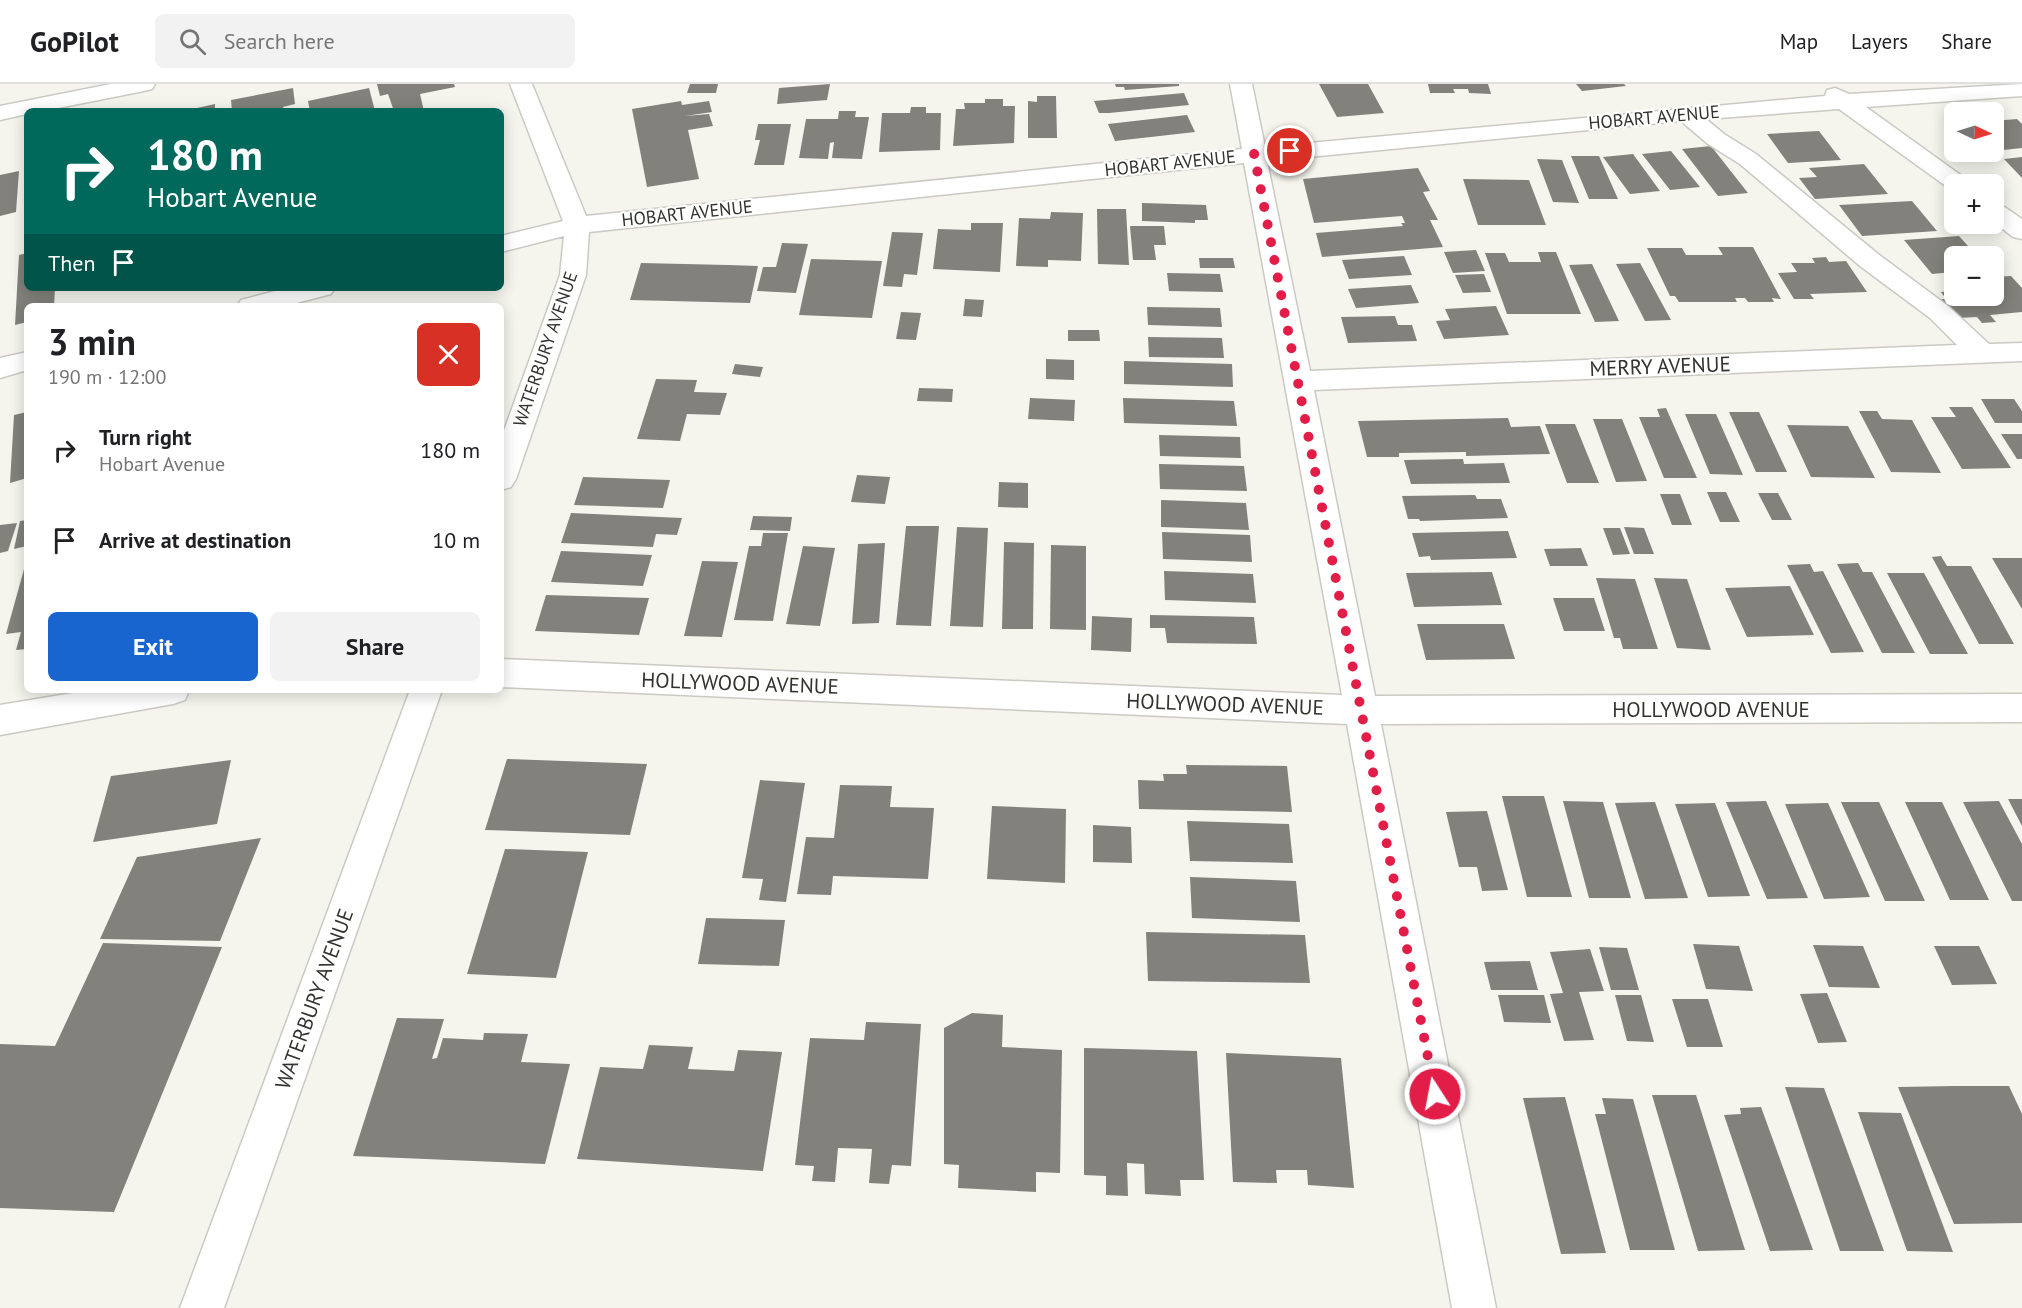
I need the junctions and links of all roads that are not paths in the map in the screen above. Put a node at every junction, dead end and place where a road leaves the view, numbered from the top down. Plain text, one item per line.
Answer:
1 (144, 84) edge
2 (521, 84) edge
3 (1241, 84) edge
4 (1818, 84) edge
5 (2022, 89) edge
6 (1842, 100) junction
7 (8, 105) edge
8 (1686, 114) junction
9 (1254, 154) junction
10 (1944, 174) edge
11 (2004, 218) edge
12 (577, 225) junction
13 (2022, 231) edge
14 (504, 242) edge
15 (310, 291) edge
16 (262, 303) edge
17 (2022, 352) edge
18 (1984, 354) junction
19 (24, 362) edge
20 (0, 368) edge
21 (1298, 381) junction
22 (504, 470) edge
23 (504, 673) edge
24 (156, 693) edge
25 (425, 693) edge
26 (2022, 708) edge
27 (1362, 710) junction
28 (0, 720) edge
29 (201, 1308) edge
30 (1474, 1308) edge

1 - 7 street
2 - 12 street, WATERBURY AVENUE
3 - 9 street
4 - 6 street
5 - 6 street, HOBART AVENUE
6 - 8 street, HOBART AVENUE
6 - 10 street
8 - 9 street, HOBART AVENUE
8 - 18 street
9 - 12 street, HOBART AVENUE
9 - 21 street
11 - 13 street
12 - 14 street, HOBART AVENUE
12 - 22 street, WATERBURY AVENUE
15 - 16 street
17 - 18 street, MERRY AVENUE
18 - 21 street, MERRY AVENUE
19 - 20 street
21 - 27 street
23 - 27 street, HOLLYWOOD AVENUE
24 - 28 street
25 - 29 street, WATERBURY AVENUE
26 - 27 street, HOLLYWOOD AVENUE
27 - 30 street

